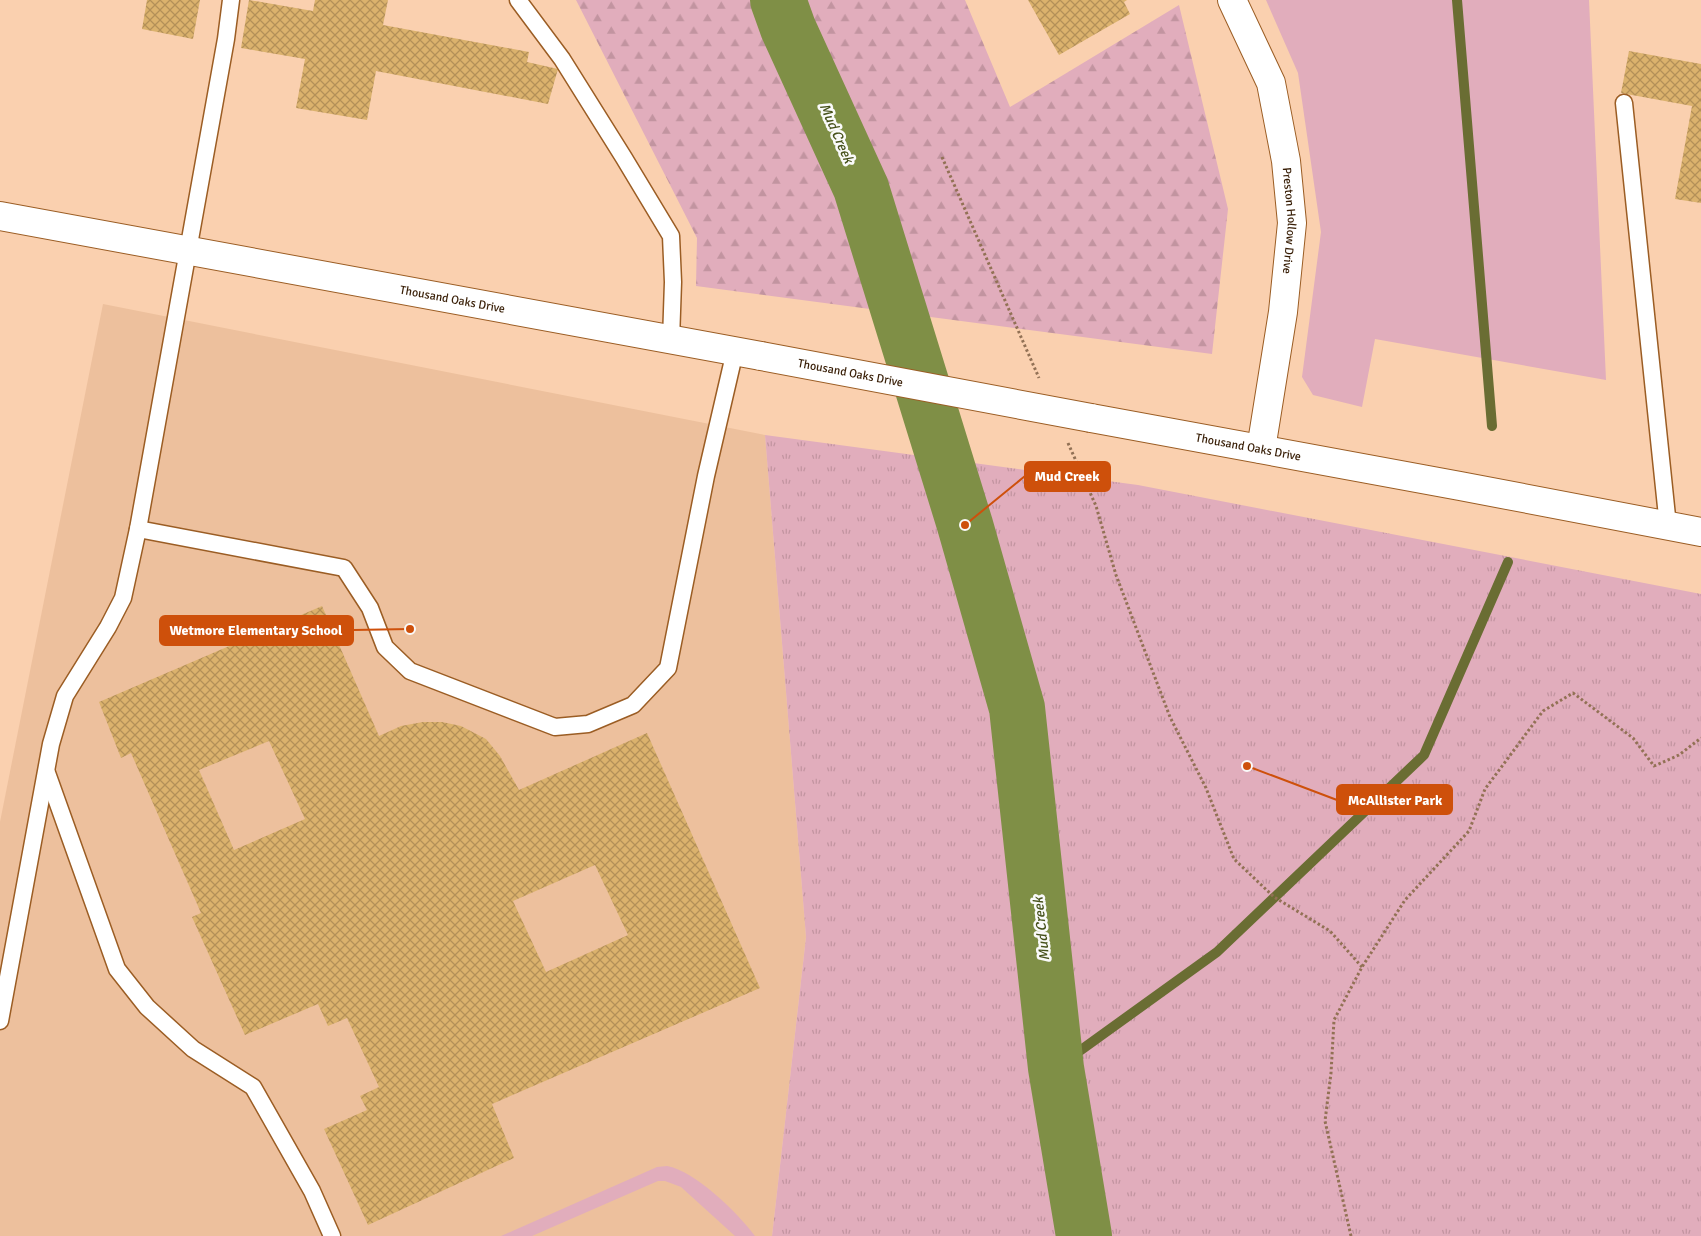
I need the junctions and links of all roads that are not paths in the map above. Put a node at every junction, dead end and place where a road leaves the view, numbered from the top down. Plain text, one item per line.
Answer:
1 (231, 0) edge
2 (518, 0) edge
3 (1232, 0) edge
4 (1624, 103) dead end
5 (0, 216) edge
6 (187, 251) junction
7 (671, 340) junction
8 (735, 351) junction
9 (1261, 449) junction
10 (1668, 526) junction
11 (138, 529) junction
12 (1701, 532) edge
13 (46, 771) junction
14 (0, 1020) edge
15 (332, 1236) edge

1 - 6 lane
2 - 7 lane
3 - 9 main road, Preston Hollow Drive
4 - 10 lane
5 - 6 main road, Thousand Oaks Drive
6 - 7 main road, Thousand Oaks Drive
6 - 11 lane
7 - 8 main road, Thousand Oaks Drive
8 - 9 main road, Thousand Oaks Drive, bridge
8 - 11 lane
9 - 10 main road, Thousand Oaks Drive
10 - 12 main road, Thousand Oaks Drive
11 - 13 lane
13 - 14 lane
13 - 15 lane

